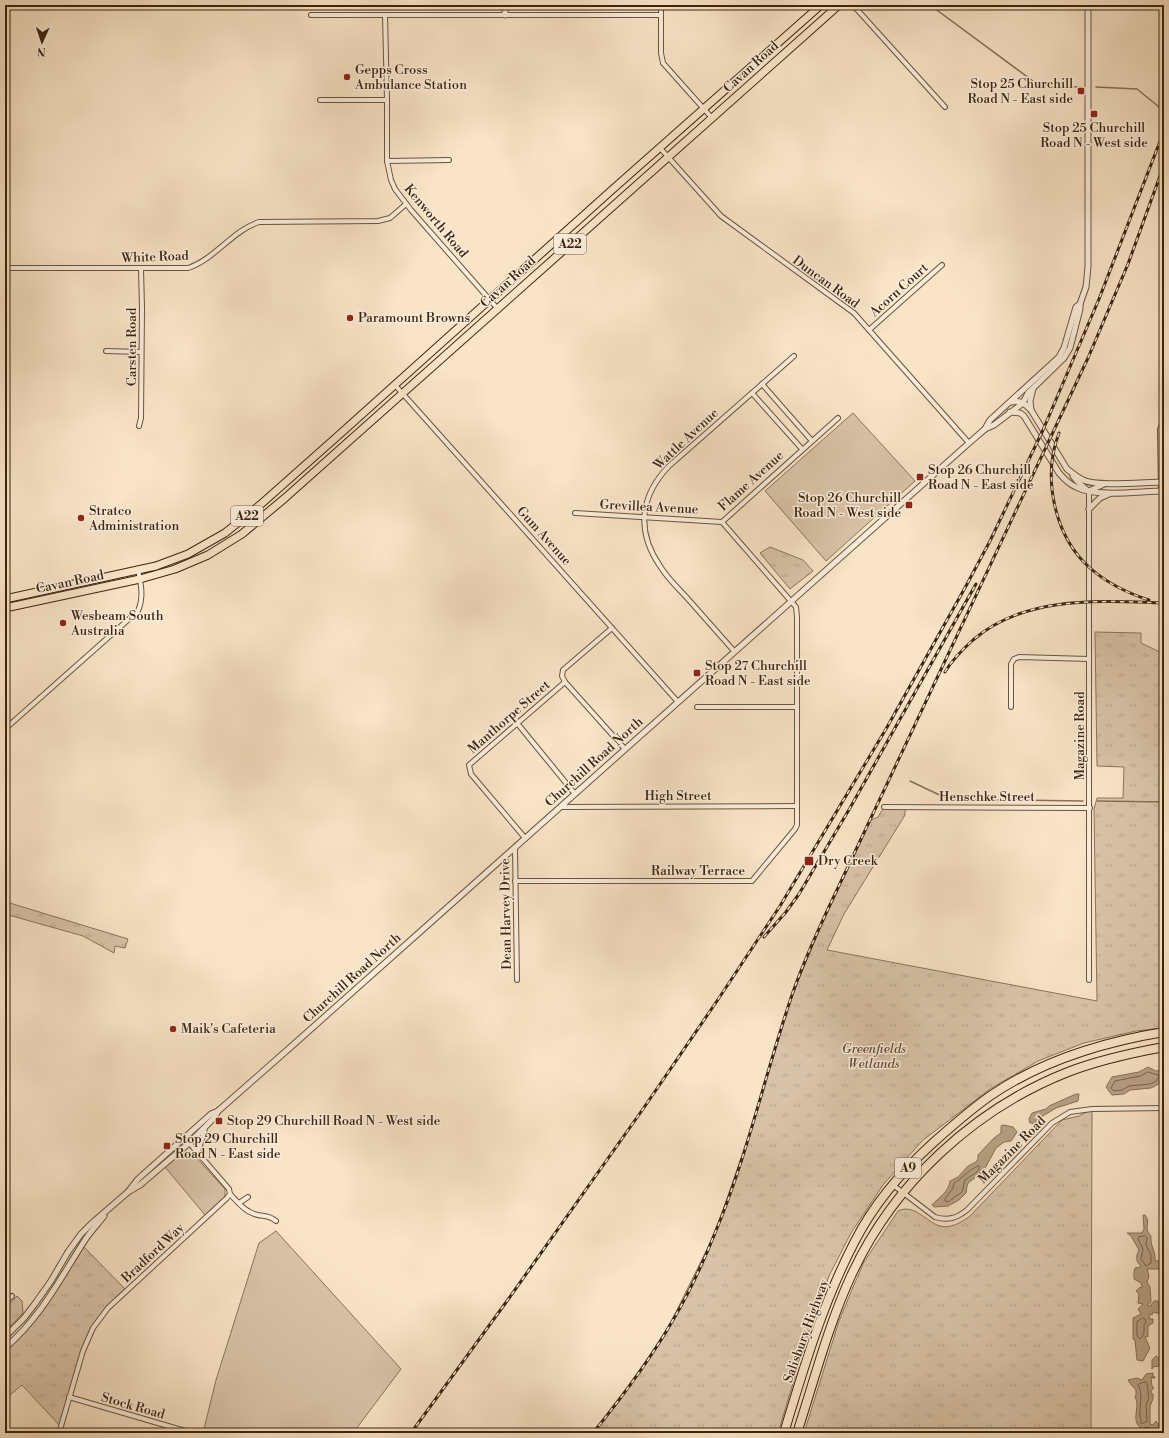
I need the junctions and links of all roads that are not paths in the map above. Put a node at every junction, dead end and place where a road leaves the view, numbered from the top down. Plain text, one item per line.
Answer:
1 (505, 5) edge
2 (661, 5) edge
3 (822, 5) edge
4 (839, 5) edge
5 (853, 5) edge
6 (1088, 5) edge
7 (311, 15) dead end
8 (385, 15) junction
9 (505, 15) junction
10 (661, 15) junction
11 (320, 100) dead end
12 (387, 100) junction
13 (945, 107) dead end
14 (704, 109) junction
15 (712, 118) junction
16 (660, 148) junction
17 (668, 157) junction
18 (449, 160) dead end
19 (387, 161) junction
20 (406, 204) junction
21 (942, 265) dead end
22 (5, 268) edge
23 (141, 268) junction
24 (490, 300) junction
25 (1080, 304) junction
26 (498, 308) junction
27 (869, 330) junction
28 (106, 351) dead end
29 (141, 352) junction
30 (794, 356) dead end
31 (762, 384) junction
32 (395, 385) junction
33 (1034, 388) junction
34 (402, 392) junction
35 (752, 393) junction
36 (1011, 402) junction
37 (1023, 403) junction
38 (1030, 410) junction
39 (1010, 412) junction
40 (838, 418) dead end
41 (1164, 421) edge
42 (139, 426) dead end
43 (985, 430) junction
44 (340, 434) junction
45 (812, 441) junction
46 (969, 443) junction
47 (802, 449) junction
48 (336, 451) junction
49 (1068, 469) junction
50 (1162, 482) edge
51 (1106, 483) junction
52 (277, 489) junction
53 (1089, 491) junction
54 (1162, 491) edge
55 (1112, 493) junction
56 (284, 498) junction
57 (1089, 509) junction
58 (575, 513) dead end
59 (644, 516) junction
60 (722, 522) junction
61 (138, 570) junction
62 (140, 579) junction
63 (5, 599) edge
64 (792, 601) junction
65 (5, 608) edge
66 (612, 628) junction
67 (734, 652) junction
68 (1090, 659) junction
69 (565, 682) junction
70 (678, 702) junction
71 (797, 706) junction
72 (697, 707) dead end
73 (1011, 707) dead end
74 (517, 723) junction
75 (5, 729) edge
76 (625, 748) junction
77 (575, 794) junction
78 (796, 806) junction
79 (561, 807) junction
80 (884, 807) dead end
81 (1090, 808) junction
82 (525, 838) junction
83 (515, 848) junction
84 (515, 881) junction
85 (517, 980) dead end
86 (1089, 980) dead end
87 (1164, 1032) edge
88 (1164, 1047) edge
89 (1164, 1108) edge
90 (218, 1111) junction
91 (204, 1129) junction
92 (185, 1138) junction
93 (190, 1143) junction
94 (197, 1152) junction
95 (893, 1185) junction
96 (128, 1192) junction
97 (903, 1193) junction
98 (230, 1194) junction
99 (248, 1197) dead end
100 (239, 1203) junction
101 (108, 1210) junction
102 (276, 1221) dead end
103 (12, 1296) dead end
104 (5, 1302) edge
105 (34, 1305) junction
106 (38, 1314) junction
107 (5, 1337) edge
108 (5, 1348) edge
109 (69, 1397) junction
110 (59, 1433) edge
111 (192, 1433) edge
112 (784, 1433) edge
113 (797, 1433) edge

1 - 9 street
2 - 10 street
3 - 14 main road, Cavan Road / A22
4 - 15 main road, Cavan Road / A22
5 - 13 street
6 - 25 street, Churchill Road North
7 - 8 street
8 - 9 street
8 - 12 street, Kenworth Road
9 - 10 street
10 - 14 street
11 - 12 street
12 - 19 street, Kenworth Road
14 - 15 street
14 - 16 main road, Cavan Road / A22
15 - 17 main road, Cavan Road / A22
16 - 17 street, Duncan Road
16 - 24 main road, Cavan Road / A22
17 - 26 main road, Cavan Road / A22
17 - 27 street, Duncan Road
18 - 19 street
19 - 20 street, Kenworth Road
20 - 23 street, White Road
20 - 24 street, Kenworth Road
21 - 27 street, Acorn Court
22 - 23 street, White Road
23 - 29 street, Carsten Road
24 - 26 street, Kenworth Road
24 - 32 main road, Cavan Road / A22
25 - 33 street, Churchill Road North
25 - 36 street, Churchill Road North
26 - 34 main road, Cavan Road / A22
27 - 46 street, Duncan Road
28 - 29 street
29 - 42 street, Carsten Road
30 - 31 street, Wattle Avenue
31 - 35 street, Wattle Avenue
31 - 45 street
32 - 34 street, Gum Avenue
32 - 44 main road, Cavan Road / A22
33 - 37 street, Churchill Road North
33 - 38 street
34 - 48 main road, Cavan Road / A22
34 - 66 street, Gum Avenue
35 - 47 street
35 - 59 street, Wattle Avenue
36 - 37 street
36 - 43 street, Churchill Road North
37 - 38 street
37 - 39 street, Churchill Road North
38 - 49 street
39 - 43 street, Churchill Road North
39 - 53 street
40 - 45 street, Flame Avenue
41 - 50 street
43 - 46 street, Churchill Road North
44 - 48 main road
44 - 52 main road, Cavan Road / A22
45 - 47 street, Flame Avenue
46 - 64 street, Churchill Road North
47 - 60 street, Flame Avenue
48 - 56 main road, Cavan Road / A22
49 - 51 street
49 - 53 street
50 - 51 street
50 - 54 street
51 - 53 street
52 - 56 main road
52 - 61 main road, Cavan Road / A22
53 - 55 street
53 - 57 street, Magazine Road
54 - 55 street
55 - 57 street
56 - 62 main road, Cavan Road / A22
57 - 68 street, Magazine Road
58 - 59 street, Grevillea Avenue
59 - 60 street, Grevillea Avenue
59 - 67 street, Wattle Avenue
60 - 64 street, Flame Avenue
61 - 62 street
61 - 63 main road, Cavan Road / A22
62 - 65 main road, Cavan Road / A22
62 - 75 street
64 - 67 street, Churchill Road North
64 - 71 street, Railway Terrace
66 - 69 street
66 - 70 street, Gum Avenue
67 - 70 street, Churchill Road North
68 - 73 street
68 - 81 street, Magazine Road
69 - 74 street, Manthorpe Street
69 - 76 street
70 - 76 street, Churchill Road North
71 - 72 street
71 - 78 street, Railway Terrace
74 - 77 street
74 - 82 street, Manthorpe Street
76 - 77 street, Churchill Road North
77 - 79 street, Churchill Road North
78 - 79 street, High Street
78 - 84 street, Railway Terrace
79 - 82 street, Churchill Road North
80 - 81 street, Henschke Street
81 - 86 street, Magazine Road
82 - 83 street, Churchill Road North
83 - 84 street, Dean Harvey Drive
83 - 90 street, Churchill Road North
84 - 85 street, Dean Harvey Drive
87 - 95 highway, Salisbury Highway / A9
88 - 97 highway, Salisbury Highway / A9
89 - 97 street, Magazine Road
90 - 91 street, Churchill Road North
90 - 92 street, Churchill Road North
91 - 93 street, Churchill Road North
91 - 94 street
92 - 93 street
92 - 96 street, Churchill Road North
93 - 94 street
93 - 96 street, Churchill Road North
94 - 98 street
95 - 97 street, Magazine Road
95 - 112 highway, Salisbury Highway / A9
96 - 101 street, Churchill Road North
97 - 113 highway, Salisbury Highway / A9
98 - 100 street
98 - 109 street, Bradford Way
99 - 100 street
100 - 102 street
101 - 105 street, Churchill Road North
101 - 106 street, Churchill Road North
103 - 104 street
105 - 106 street
105 - 107 street, Churchill Road North
106 - 108 street, Churchill Road North
109 - 110 street, Bradford Way
109 - 111 street, Stock Road

